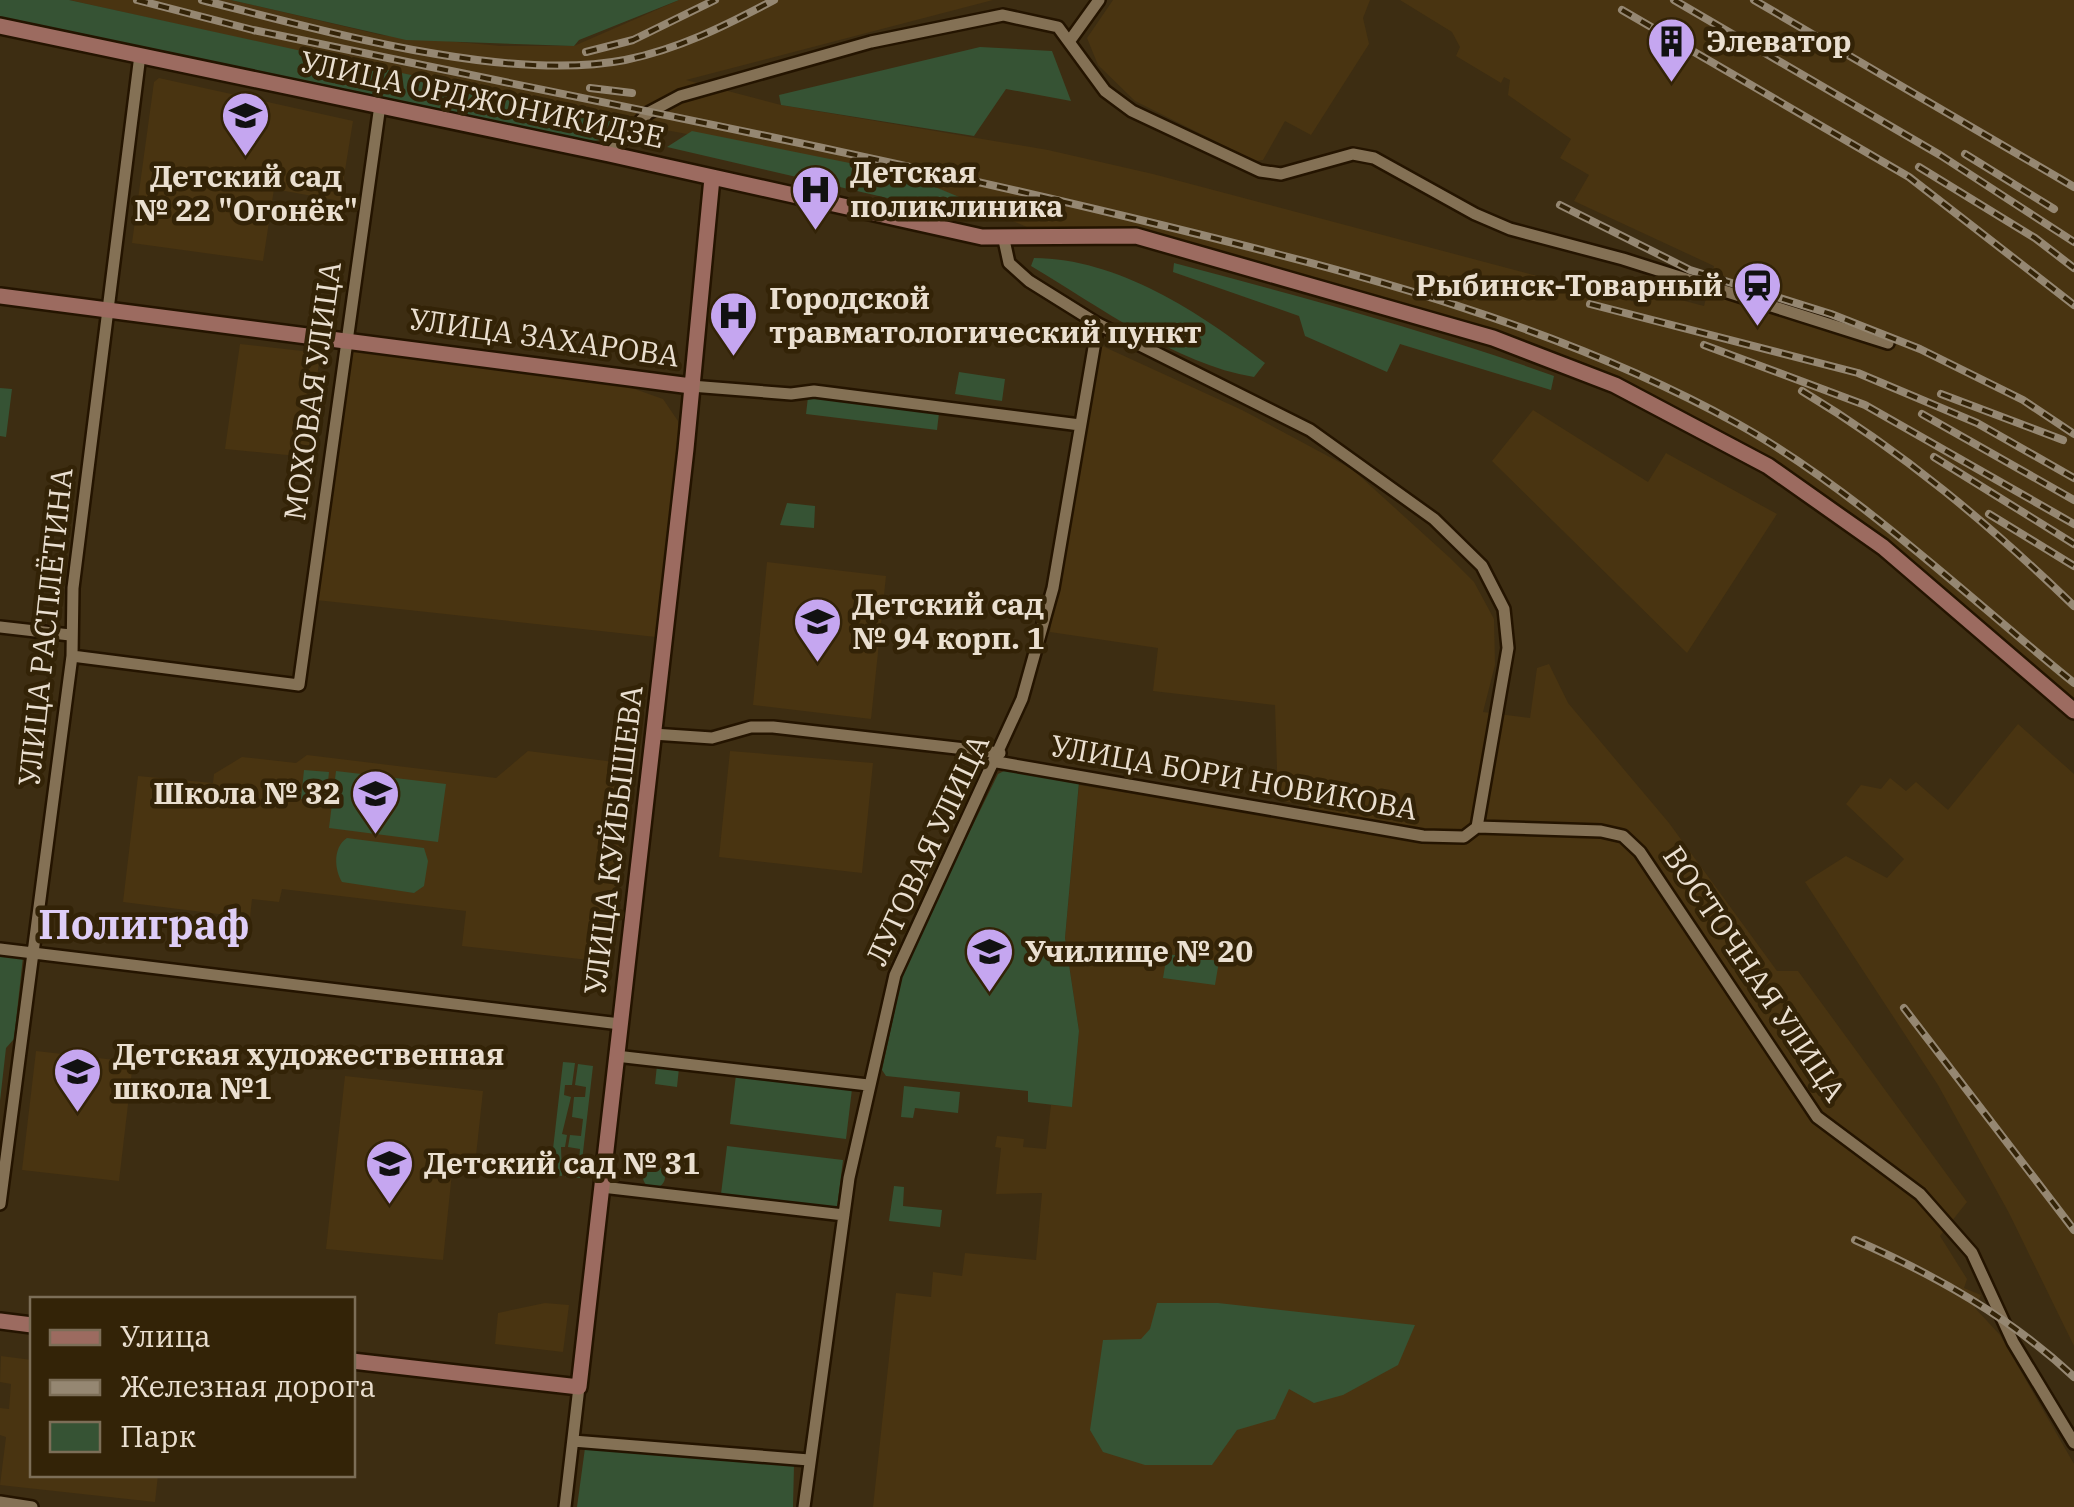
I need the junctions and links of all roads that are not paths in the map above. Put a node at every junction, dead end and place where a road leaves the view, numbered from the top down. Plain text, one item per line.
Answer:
1 (1099, 0) edge
2 (0, 26) edge
3 (1071, 39) junction
4 (140, 56) junction
5 (380, 105) junction
6 (609, 154) junction
7 (712, 178) junction
8 (1004, 240) junction
9 (0, 296) edge
10 (108, 309) junction
11 (1098, 324) junction
12 (346, 338) junction
13 (1888, 343) dead end
14 (691, 386) junction
15 (1080, 425) junction
16 (0, 627) edge
17 (70, 635) junction
18 (72, 656) junction
19 (2074, 711) edge
20 (653, 734) junction
21 (998, 758) junction
22 (1476, 827) junction
23 (0, 949) edge
24 (32, 953) junction
25 (620, 1024) junction
26 (616, 1056) junction
27 (868, 1086) junction
28 (602, 1187) junction
29 (0, 1204) edge
30 (844, 1215) junction
31 (0, 1322) edge
32 (30, 1325) edge
33 (355, 1360) edge
34 (579, 1387) junction
35 (573, 1441) junction
36 (2074, 1442) edge
37 (809, 1460) junction
38 (0, 1502) edge
39 (32, 1507) edge
40 (565, 1507) edge
41 (804, 1507) edge

1 - 3 street
2 - 4 street, УЛИЦА ОРДЖОНИКИДЗЕ
3 - 6 street
3 - 13 street
4 - 5 street, УЛИЦА ОРДЖОНИКИДЗЕ
4 - 10 street, УЛИЦА РАСПЛЁТИНА
5 - 6 street, УЛИЦА ОРДЖОНИКИДЗЕ
5 - 12 street, МОХОВАЯ УЛИЦА
6 - 7 street, УЛИЦА ОРДЖОНИКИДЗЕ
7 - 8 street, УЛИЦА ОРДЖОНИКИДЗЕ
7 - 14 street, УЛИЦА КУЙБЫШЕВА
8 - 11 street
8 - 19 street, УЛИЦА ОРДЖОНИКИДЗЕ
9 - 10 street, УЛИЦА ЗАХАРОВА
10 - 12 street, УЛИЦА ЗАХАРОВА
10 - 17 street, УЛИЦА РАСПЛЁТИНА
11 - 15 street, ЛУГОВАЯ УЛИЦА
11 - 22 street
12 - 14 street, УЛИЦА ЗАХАРОВА
12 - 18 street, МОХОВАЯ УЛИЦА
14 - 15 street, УЛИЦА ЗАХАРОВА
14 - 20 street, УЛИЦА КУЙБЫШЕВА
15 - 21 street, ЛУГОВАЯ УЛИЦА
16 - 17 street
17 - 18 street, УЛИЦА РАСПЛЁТИНА
18 - 24 street, УЛИЦА РАСПЛЁТИНА
20 - 21 street, УЛИЦА БОРИ НОВИКОВА
20 - 25 street, УЛИЦА КУЙБЫШЕВА
21 - 22 street, УЛИЦА БОРИ НОВИКОВА
21 - 27 street, ЛУГОВАЯ УЛИЦА
22 - 36 street, ВОСТОЧНАЯ УЛИЦА
23 - 24 street
24 - 25 street
24 - 29 street, УЛИЦА РАСПЛЁТИНА
25 - 26 street, УЛИЦА КУЙБЫШЕВА
26 - 27 street
26 - 28 street, УЛИЦА КУЙБЫШЕВА
27 - 30 street, ЛУГОВАЯ УЛИЦА
28 - 30 street
28 - 34 street, УЛИЦА КУЙБЫШЕВА
30 - 37 street, ЛУГОВАЯ УЛИЦА
31 - 32 street
33 - 34 street
34 - 35 street, УЛИЦА КУЙБЫШЕВА
35 - 37 street
35 - 40 street, УЛИЦА КУЙБЫШЕВА
37 - 41 street, ЛУГОВАЯ УЛИЦА
38 - 39 street

